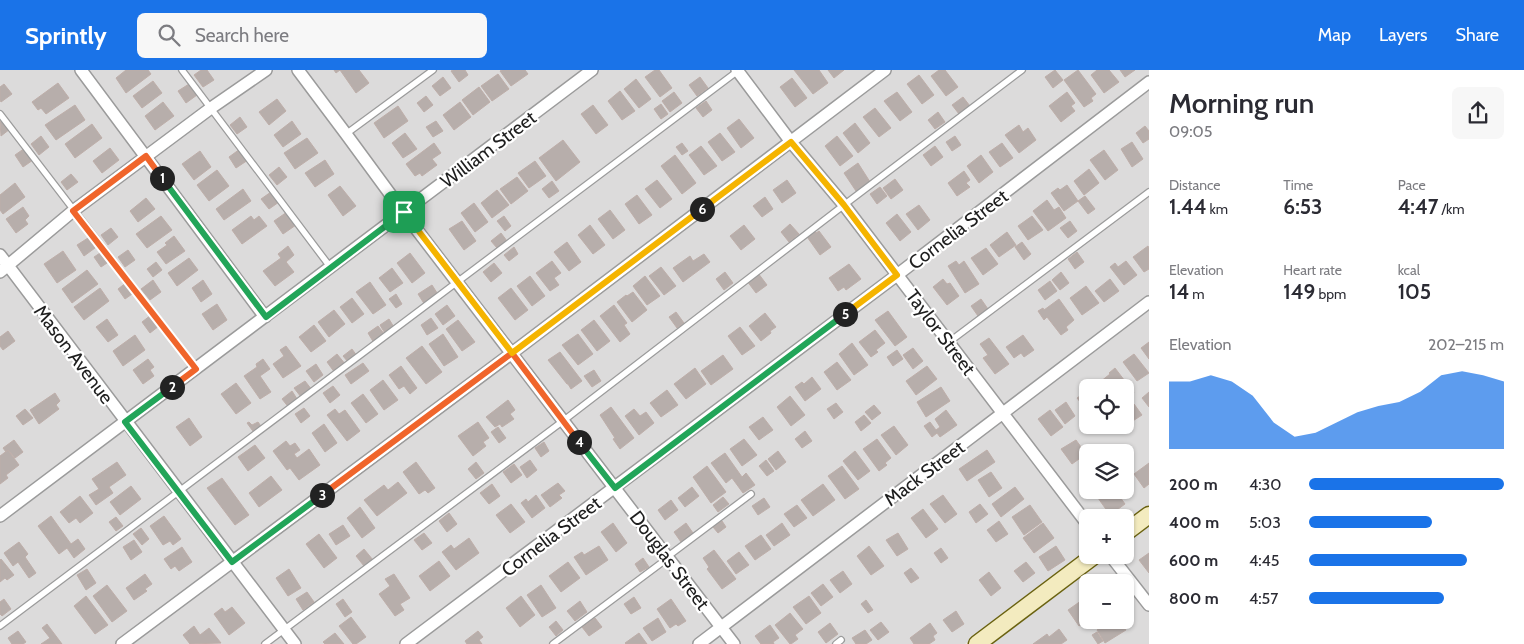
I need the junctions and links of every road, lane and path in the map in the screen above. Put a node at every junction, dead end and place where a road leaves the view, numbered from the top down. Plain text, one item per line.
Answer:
1 (81, 70) edge
2 (182, 70) edge
3 (266, 70) edge
4 (298, 70) edge
5 (433, 70) edge
6 (592, 70) edge
7 (738, 70) edge
8 (885, 70) edge
9 (1022, 70) edge
10 (1149, 82) edge
11 (211, 108) junction
12 (0, 114) edge
13 (346, 134) junction
14 (791, 142) junction
15 (146, 156) junction
16 (1149, 192) edge
17 (844, 205) junction
18 (73, 211) junction
19 (404, 212) junction
20 (0, 255) edge
21 (331, 268) junction
22 (4, 269) edge
23 (897, 275) junction
24 (458, 283) junction
25 (1149, 302) edge
26 (266, 317) junction
27 (949, 342) junction
28 (512, 353) junction
29 (196, 369) junction
30 (1002, 412) junction
31 (563, 421) junction
32 (125, 422) junction
33 (615, 488) junction
34 (179, 492) junction
35 (751, 494) dead end
36 (1079, 513) edge
37 (1149, 515) edge
38 (0, 516) edge
39 (1134, 526) edge
40 (668, 557) junction
41 (232, 562) junction
42 (1084, 564) edge
43 (1117, 564) edge
44 (1149, 605) edge
45 (0, 626) edge
46 (722, 628) junction
47 (284, 630) junction
48 (122, 644) edge
49 (265, 644) edge
50 (295, 644) edge
51 (406, 644) edge
52 (553, 644) edge
53 (699, 644) edge
54 (734, 644) edge
55 (977, 644) edge

1 - 15 street
2 - 11 lane
3 - 11 street
4 - 13 street, Douglas Street
5 - 13 lane
6 - 19 street, William Street
7 - 14 street, Taylor Street
7 - 24 lane
8 - 14 street
9 - 17 lane
10 - 23 street, Cornelia Street
11 - 15 street
11 - 21 lane
12 - 18 lane
13 - 19 street, Douglas Street
14 - 17 street, Taylor Street
14 - 28 street
15 - 18 street
15 - 26 street
16 - 27 lane
17 - 23 street, Taylor Street
17 - 31 lane
18 - 22 street
18 - 29 lane
19 - 21 street, William Street
19 - 24 street, Douglas Street
20 - 22 street, Mason Avenue
21 - 26 street, William Street
22 - 32 street, Mason Avenue
23 - 27 street, Taylor Street
23 - 33 street, Cornelia Street
24 - 28 street, Douglas Street
24 - 34 lane
25 - 30 street, Mack Street
26 - 29 street, William Street
27 - 30 street, Taylor Street
28 - 31 street, Douglas Street
28 - 41 street
29 - 32 street, William Street
30 - 36 street, Taylor Street
30 - 46 street, Mack Street
31 - 33 street, Douglas Street
31 - 47 lane
32 - 34 street, Mason Avenue
32 - 38 street, William Street
33 - 40 street, Douglas Street
33 - 51 street, Cornelia Street
34 - 41 street, Mason Avenue
34 - 45 lane
35 - 40 lane
37 - 39 street
40 - 46 street, Douglas Street
40 - 52 lane
41 - 47 street, Mason Avenue
41 - 48 street
42 - 55 street
43 - 44 street
46 - 53 street, Mack Street
46 - 54 street, Douglas Street
47 - 49 lane
47 - 50 street, Mason Avenue

